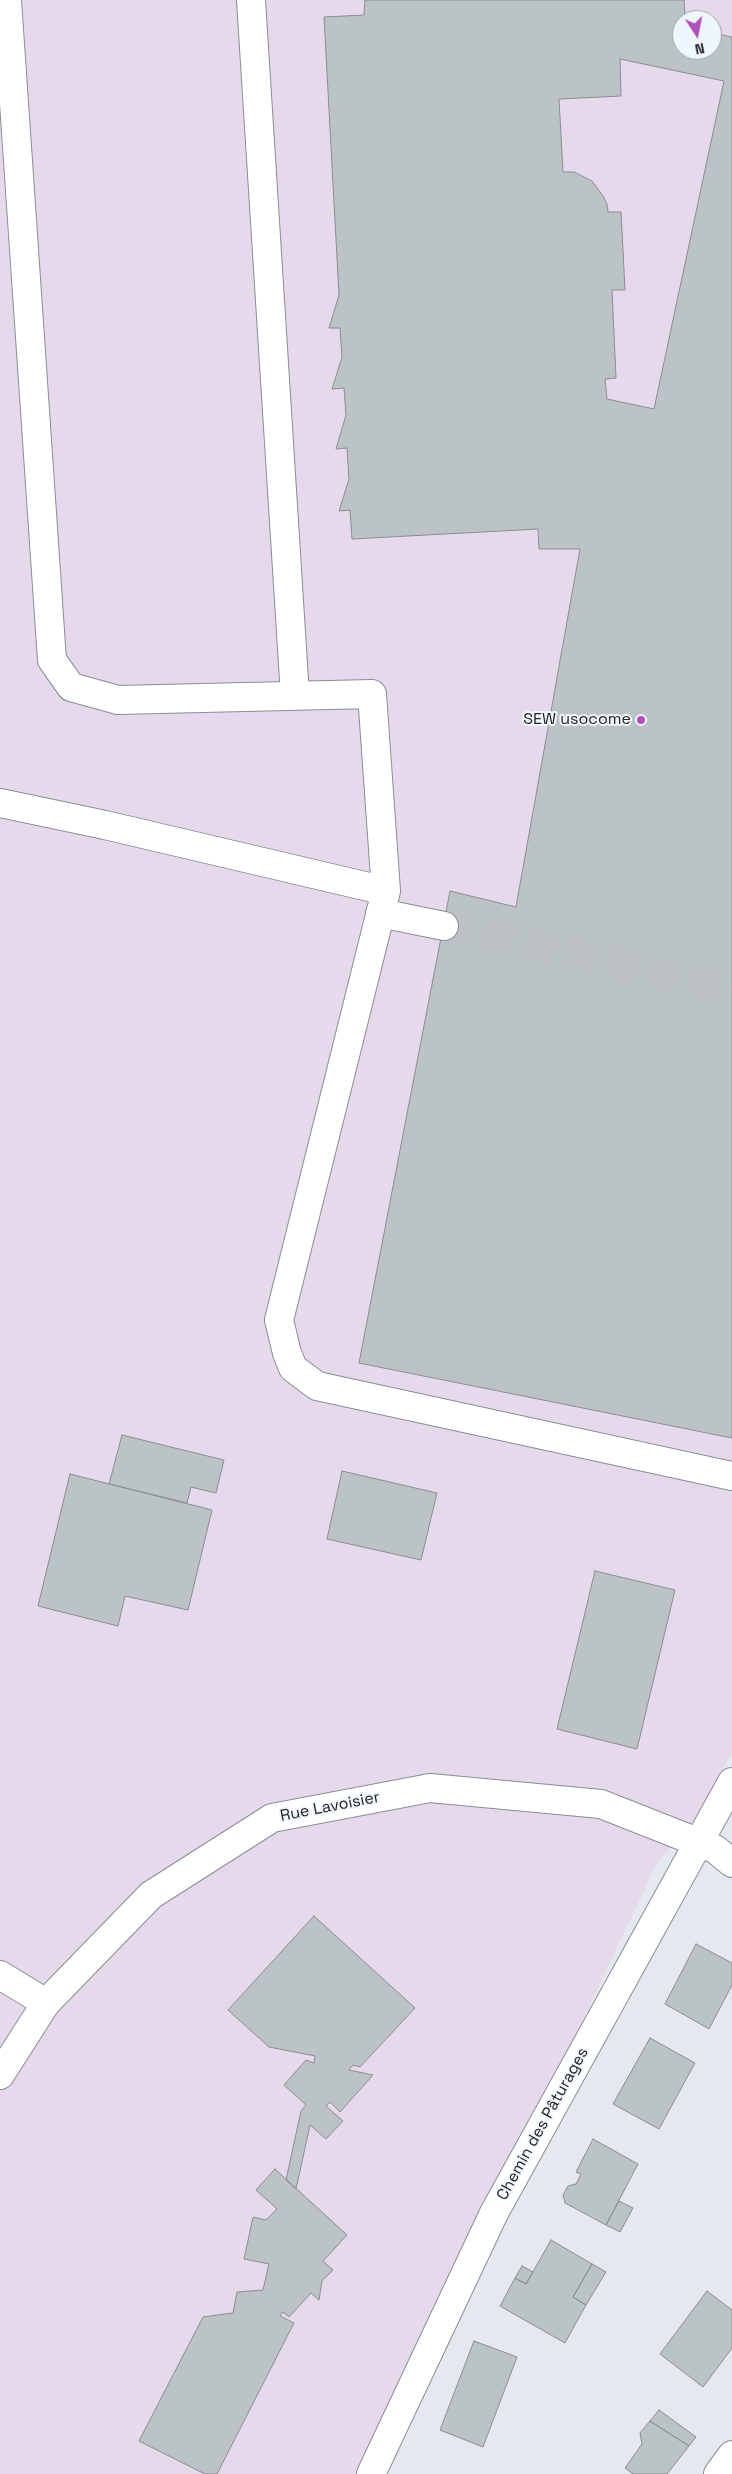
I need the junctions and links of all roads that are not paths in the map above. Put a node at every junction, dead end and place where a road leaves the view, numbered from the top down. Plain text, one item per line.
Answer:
1 (7, 0) edge
2 (251, 0) edge
3 (295, 696) junction
4 (0, 803) edge
5 (383, 902) junction
6 (444, 926) tunnel mouth
7 (732, 1476) edge
8 (732, 1782) edge
9 (699, 1843) junction
10 (732, 1863) edge
11 (0, 1975) edge
12 (46, 2003) junction
13 (0, 2074) edge
14 (732, 2455) edge
15 (371, 2474) edge
16 (718, 2474) edge

1 - 3 street
2 - 3 street
3 - 5 street
4 - 5 street
5 - 6 street
5 - 7 street
8 - 9 street, Chemin des Pâturages
9 - 10 street, Rue Lavoisier
9 - 12 street, Rue Lavoisier
9 - 15 street, Chemin des Pâturages
11 - 12 street
12 - 13 street, Rue Lavoisier
14 - 16 street

